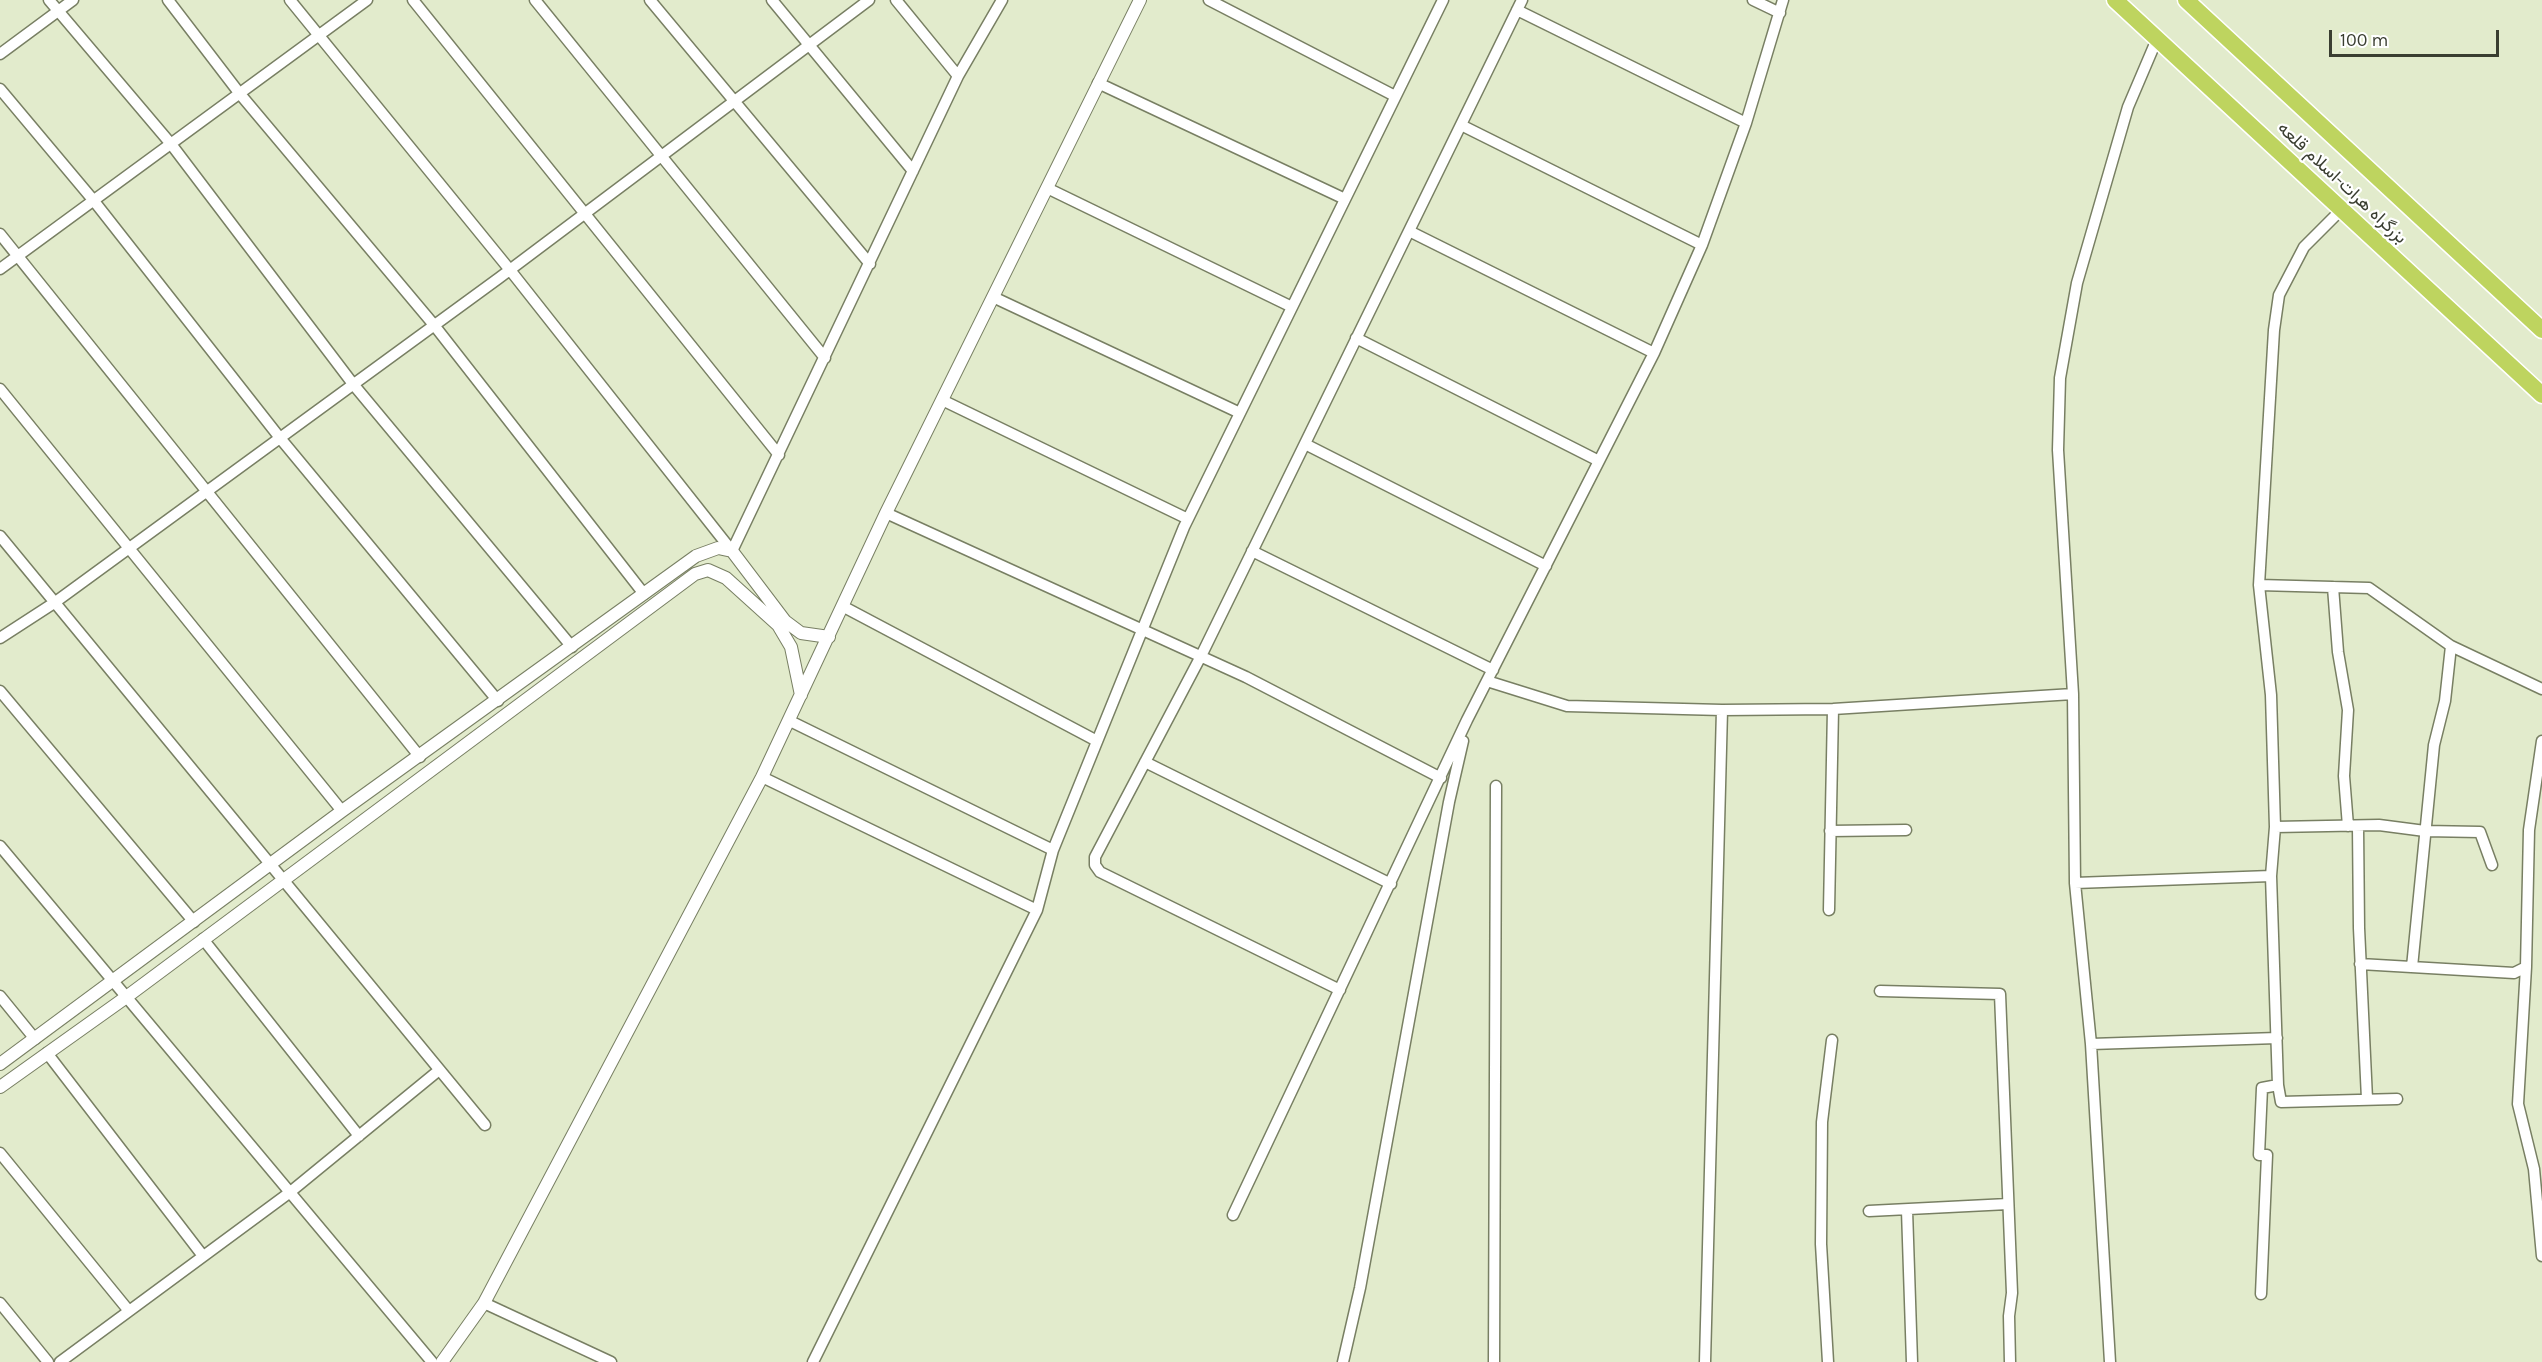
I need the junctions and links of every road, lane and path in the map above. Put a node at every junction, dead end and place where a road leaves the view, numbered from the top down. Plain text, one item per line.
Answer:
1 (49, 0) edge
2 (73, 0) edge
3 (168, 0) edge
4 (290, 0) edge
5 (367, 0) edge
6 (413, 0) edge
7 (535, 0) edge
8 (650, 0) edge
9 (772, 0) edge
10 (869, 0) edge
11 (896, 0) edge
12 (1002, 0) edge
13 (1140, 0) edge
14 (1209, 0) edge
15 (1443, 0) edge
16 (1753, 0) edge
17 (1783, 0) edge
18 (2115, 0) edge
19 (2186, 0) edge
20 (1520, 5) edge
21 (57, 11) junction
22 (1780, 13) junction
23 (319, 36) junction
24 (2157, 39) junction
25 (809, 45) junction
26 (0, 54) edge
27 (958, 76) junction
28 (1098, 83) junction
29 (0, 89) edge
30 (240, 94) junction
31 (1395, 96) junction
32 (733, 102) junction
33 (1746, 123) junction
34 (1461, 125) junction
35 (171, 144) junction
36 (660, 157) junction
37 (913, 171) junction
38 (1047, 188) junction
39 (1345, 199) junction
40 (94, 201) junction
41 (2342, 209) junction
42 (584, 214) junction
43 (1409, 231) junction
44 (0, 234) edge
45 (1702, 246) junction
46 (18, 256) junction
47 (870, 264) junction
48 (0, 269) edge
49 (510, 270) junction
50 (993, 297) junction
51 (1292, 307) junction
52 (434, 326) junction
53 (2542, 330) edge
54 (1356, 338) junction
55 (1654, 354) junction
56 (825, 358) junction
57 (354, 384) junction
58 (0, 388) edge
59 (2542, 395) edge
60 (942, 400) junction
61 (1240, 413) junction
62 (280, 438) junction
63 (1305, 444) junction
64 (779, 454) junction
65 (1599, 461) junction
66 (207, 492) junction
67 (886, 513) junction
68 (1188, 519) junction
69 (0, 536) edge
70 (131, 547) junction
71 (732, 550) junction
72 (1252, 551) junction
73 (1546, 566) junction
74 (2259, 585) junction
75 (2333, 587) junction
76 (644, 594) junction
77 (54, 603) junction
78 (844, 607) junction
79 (1143, 628) junction
80 (829, 637) junction
81 (0, 638) edge
82 (2451, 646) junction
83 (572, 647) junction
84 (1201, 656) junction
85 (1493, 670) junction
86 (1487, 681) junction
87 (2542, 689) edge
88 (0, 691) edge
89 (2073, 694) junction
90 (801, 696) junction
91 (498, 700) junction
92 (1833, 709) junction
93 (1722, 710) junction
94 (1467, 720) junction
95 (790, 721) junction
96 (1097, 741) junction
97 (2542, 741) edge
98 (420, 757) junction
99 (1145, 762) junction
100 (762, 777) junction
101 (1441, 778) junction
102 (1496, 786) dead end
103 (342, 811) junction
104 (2353, 826) junction
105 (2275, 827) junction
106 (1906, 830) dead end
107 (1830, 831) junction
108 (2425, 831) junction
109 (0, 846) edge
110 (1053, 849) junction
111 (270, 865) junction
112 (2492, 865) dead end
113 (2271, 876) junction
114 (281, 880) junction
115 (2074, 883) junction
116 (1391, 884) junction
117 (1037, 910) junction
118 (1829, 910) dead end
119 (194, 922) junction
120 (203, 939) junction
121 (2360, 964) junction
122 (2412, 967) junction
123 (2526, 967) junction
124 (112, 983) junction
125 (1340, 990) junction
126 (1880, 991) dead end
127 (0, 996) edge
128 (125, 998) junction
129 (2277, 1038) junction
130 (35, 1039) junction
131 (1832, 1040) dead end
132 (2091, 1044) junction
133 (46, 1053) junction
134 (0, 1064) edge
135 (438, 1071) junction
136 (2278, 1085) junction
137 (0, 1087) edge
138 (2367, 1099) junction
139 (2397, 1099) dead end
140 (485, 1125) dead end
141 (359, 1136) junction
142 (0, 1153) edge
143 (290, 1193) junction
144 (2008, 1204) junction
145 (1907, 1210) junction
146 (1869, 1211) dead end
147 (1233, 1215) dead end
148 (2542, 1256) edge
149 (203, 1257) junction
150 (2261, 1294) dead end
151 (0, 1303) edge
152 (484, 1303) junction
153 (129, 1311) junction
154 (48, 1362) edge
155 (60, 1362) edge
156 (432, 1362) edge
157 (442, 1362) edge
158 (611, 1362) edge
159 (813, 1362) edge
160 (1343, 1362) edge
161 (1494, 1362) edge
162 (1706, 1362) edge
163 (1828, 1362) edge
164 (1912, 1362) edge
165 (2010, 1362) edge
166 (2110, 1362) edge

1 - 21 street
2 - 21 street
3 - 30 street
4 - 23 street
5 - 23 street
6 - 42 street
7 - 36 street
8 - 32 street
9 - 25 street
10 - 25 street
11 - 27 street
12 - 27 street
13 - 28 street
14 - 31 street
15 - 31 street
16 - 22 street
17 - 22 street
18 - 24 highway, بزرگراه هرات-اسلام قلعه
19 - 53 highway, بزرگراه هرات-اسلام قلعه
20 - 33 street
20 - 34 street
21 - 26 street
21 - 35 street
22 - 33 street
23 - 30 street
23 - 49 street
24 - 41 highway, بزرگراه هرات-اسلام قلعه
24 - 89 street
25 - 32 street
25 - 37 street
27 - 37 street
28 - 38 street
28 - 39 street
29 - 40 street
30 - 35 street
30 - 52 street
31 - 39 street
32 - 36 street
32 - 47 street
33 - 45 street
34 - 43 street
34 - 45 street
35 - 40 street
35 - 57 street
36 - 42 street
36 - 56 street
37 - 47 street
38 - 50 street
38 - 51 street
39 - 51 street
40 - 46 street
40 - 62 street
41 - 59 highway, بزرگراه هرات-اسلام قلعه
41 - 74 street
42 - 49 street
42 - 64 street
43 - 54 street
43 - 55 street
44 - 46 street
45 - 55 street
46 - 48 street
46 - 66 street
47 - 56 street
49 - 52 street
49 - 71 street
50 - 60 street
50 - 61 street
51 - 61 street
52 - 57 street
52 - 76 street
54 - 63 street
54 - 65 street
55 - 65 street
56 - 64 street
57 - 62 street
57 - 83 street
58 - 70 street
60 - 67 street
60 - 68 street
61 - 68 street
62 - 66 street
62 - 91 street
63 - 72 street
63 - 73 street
64 - 71 street
65 - 73 street
66 - 70 street
66 - 98 street
67 - 78 street
67 - 79 street
68 - 79 street
69 - 77 street
70 - 77 street
70 - 103 street
71 - 76 street
71 - 80 street
72 - 84 street
72 - 85 street
73 - 85 street
74 - 75 street
74 - 105 street
75 - 82 street
75 - 104 street
76 - 83 street
77 - 81 street
77 - 111 street
78 - 80 street
78 - 96 street
79 - 84 street
79 - 96 street
80 - 90 street
82 - 87 street
82 - 108 street
83 - 91 street
84 - 99 street
84 - 101 street
85 - 86 street
86 - 93 street
86 - 94 street
88 - 119 street
89 - 92 street
89 - 115 street
90 - 95 street
90 - 114 street
91 - 98 street
92 - 93 street
92 - 107 street
93 - 162 street
94 - 101 street
94 - 160 street
95 - 100 street
95 - 110 street
96 - 110 street
97 - 123 street
98 - 103 street
99 - 116 street
99 - 125 street
100 - 117 street
100 - 152 street
101 - 116 street
102 - 161 street
103 - 111 street
104 - 105 street
104 - 108 street
104 - 121 street
105 - 113 street
106 - 107 street
107 - 118 street
108 - 112 street
108 - 122 street
109 - 124 street
110 - 117 street
111 - 114 street
111 - 119 street
113 - 115 street
113 - 129 street
114 - 120 street
114 - 135 street
115 - 132 street
116 - 125 street
117 - 159 street
119 - 124 street
120 - 128 street
120 - 141 street
121 - 122 street
121 - 138 street
122 - 123 street
123 - 148 street
124 - 128 street
124 - 130 street
125 - 147 street
126 - 144 street
127 - 130 street
128 - 133 street
128 - 143 street
129 - 132 street
129 - 136 street
130 - 134 street
131 - 163 street
132 - 166 street
133 - 137 street
133 - 149 street
135 - 140 street
135 - 141 street
136 - 138 street
136 - 150 street
138 - 139 street
141 - 143 street
142 - 153 street
143 - 149 street
143 - 156 street
144 - 145 street
144 - 165 street
145 - 146 street
145 - 164 street
149 - 153 street
151 - 154 street
152 - 157 street
152 - 158 street
153 - 155 street

